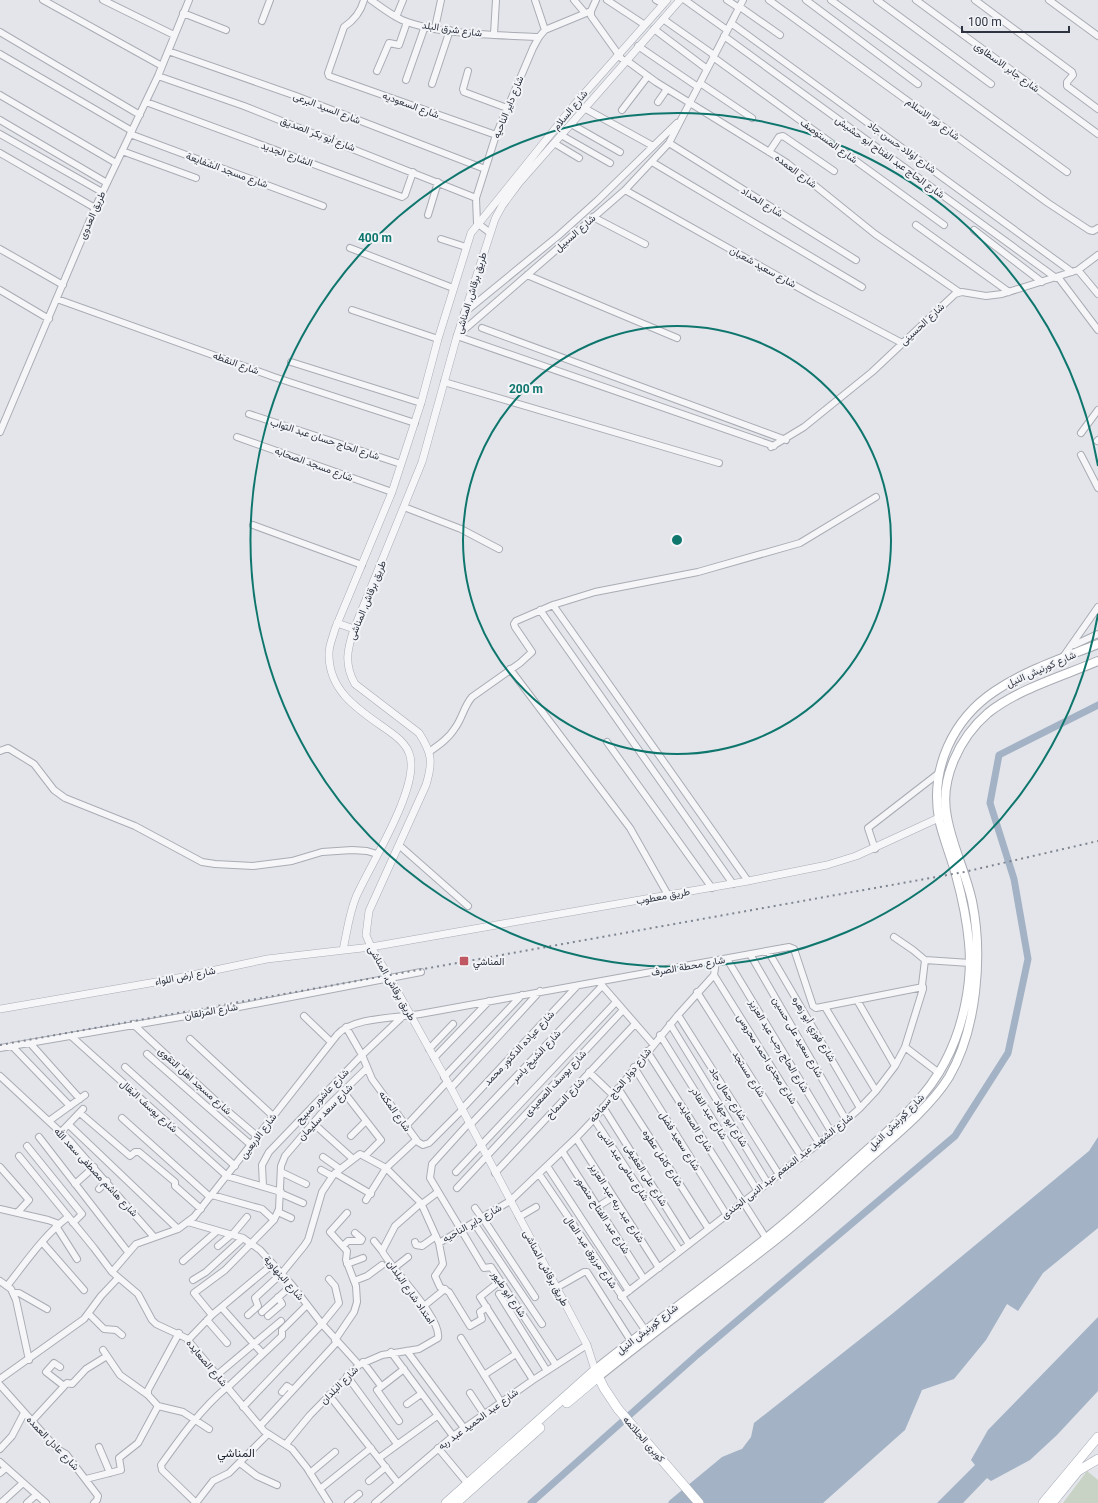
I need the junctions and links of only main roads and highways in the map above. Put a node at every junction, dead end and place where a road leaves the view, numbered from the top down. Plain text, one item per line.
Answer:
1 (1098, 644) edge
2 (1098, 660) edge
3 (943, 816) junction
4 (947, 832) junction
5 (972, 901) junction
6 (963, 903) junction
7 (925, 1092) junction
8 (933, 1099) junction
9 (758, 1249) junction
10 (676, 1311) junction
11 (596, 1373) junction
12 (1098, 1438) edge
13 (1098, 1460) edge
14 (446, 1503) edge
15 (456, 1503) edge
16 (699, 1503) edge
17 (1043, 1503) edge
18 (1052, 1503) edge

1 - 3 main road, شارع كورنيش النيل
2 - 3 main road, شارع كورنيش النيل
3 - 4 main road, شارع كورنيش النيل
4 - 5 main road, شارع كورنيش النيل
4 - 6 main road, شارع كورنيش النيل
5 - 6 main road
5 - 8 main road, شارع كورنيش النيل
6 - 7 main road, شارع كورنيش النيل
7 - 8 main road
7 - 9 main road, شارع كورنيش النيل
8 - 9 main road, شارع كورنيش النيل
9 - 10 main road, شارع كورنيش النيل
10 - 11 main road, شارع كورنيش النيل
10 - 11 main road, شارع كورنيش النيل
11 - 14 main road, شارع كورنيش النيل
11 - 15 main road, شارع كورنيش النيل
11 - 16 main road, كوبرى الجلاتمه
12 - 17 main road
13 - 18 main road

